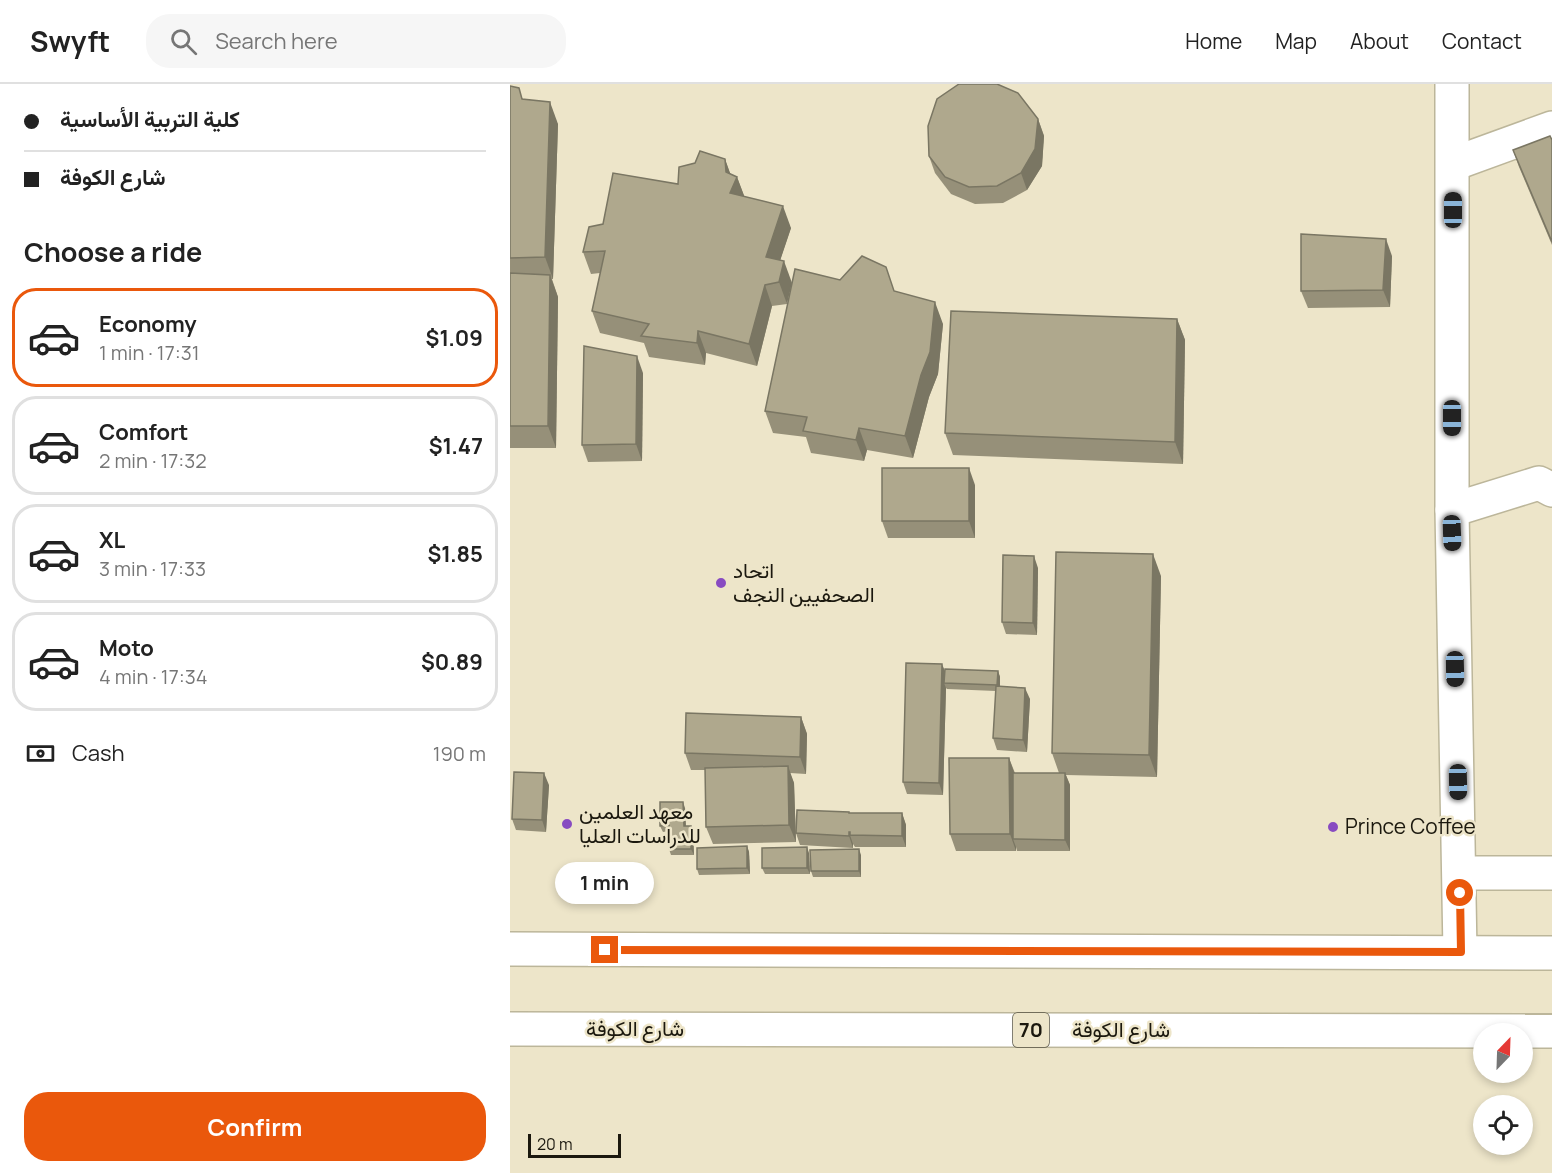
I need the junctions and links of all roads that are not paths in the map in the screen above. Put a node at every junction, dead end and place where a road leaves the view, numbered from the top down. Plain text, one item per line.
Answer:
1 (1452, 84) edge
2 (1552, 128) edge
3 (1453, 164) junction
4 (1552, 490) edge
5 (1452, 510) junction
6 (1460, 873) junction
7 (1552, 873) edge
8 (510, 949) edge
9 (1461, 952) junction
10 (1552, 953) edge
11 (510, 1029) edge
12 (1552, 1031) edge

1 - 3 main road
2 - 3 main road
3 - 5 main road
4 - 5 main road
5 - 6 main road
6 - 7 main road
6 - 9 main road
8 - 9 main road
9 - 10 main road
11 - 12 main road, شارع الكوفة / 70

